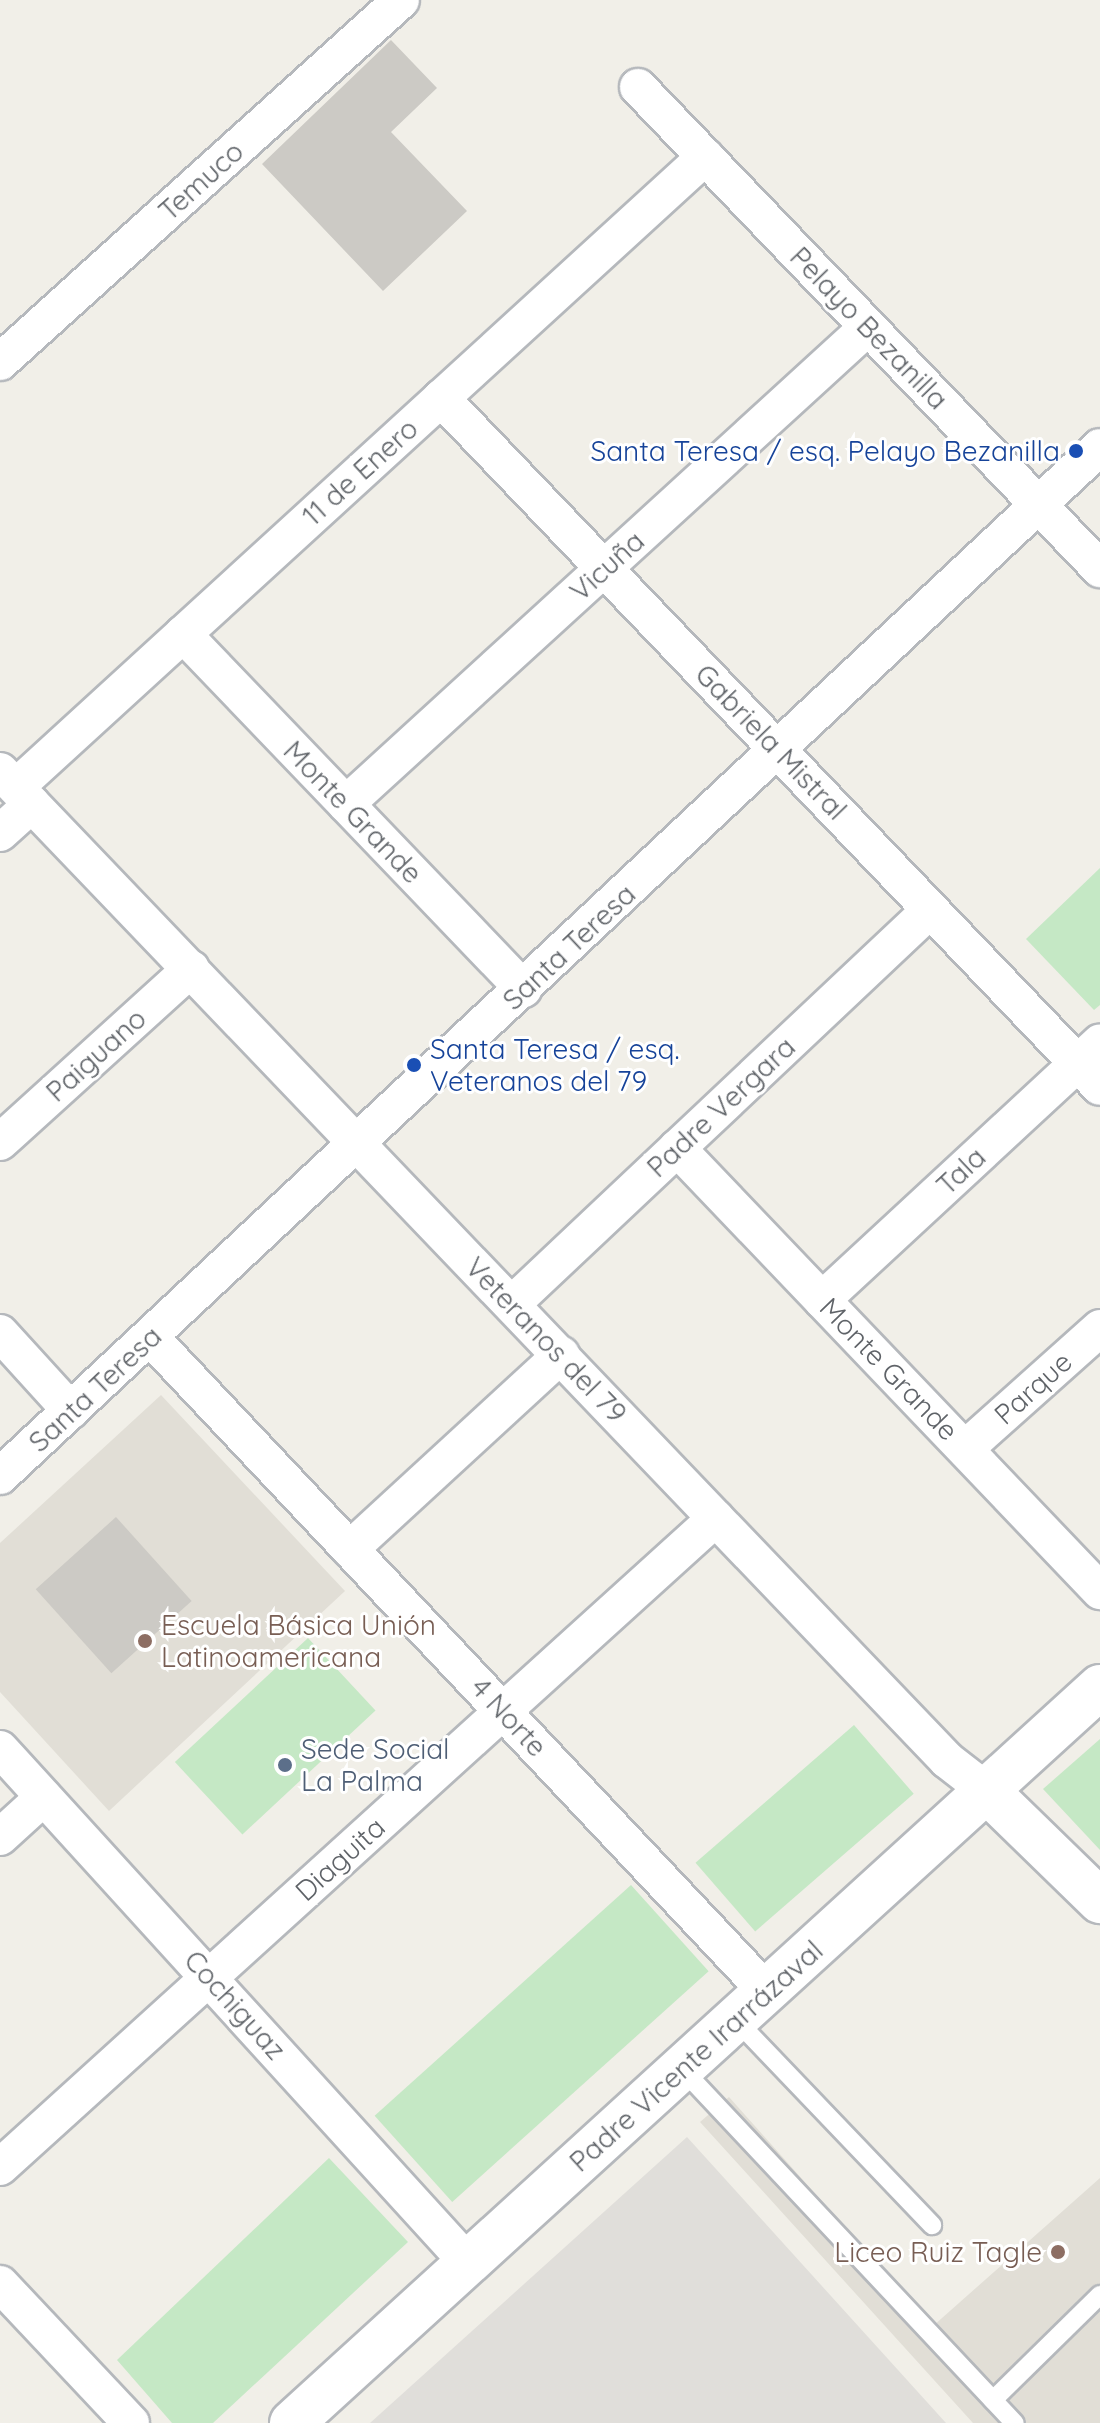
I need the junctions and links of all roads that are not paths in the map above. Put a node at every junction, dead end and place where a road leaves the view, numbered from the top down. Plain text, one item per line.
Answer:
1 (401, 0) edge
2 (638, 87) dead end
3 (705, 157) junction
4 (868, 327) junction
5 (0, 362) edge
6 (441, 398) junction
7 (1100, 447) edge
8 (1040, 507) junction
9 (604, 568) junction
10 (1100, 569) edge
11 (183, 634) junction
12 (779, 750) junction
13 (16, 787) edge
14 (346, 804) junction
15 (0, 833) edge
16 (930, 910) junction
17 (191, 969) junction
18 (523, 989) junction
19 (1093, 1065) edge
20 (0, 1142) edge
21 (360, 1146) junction
22 (677, 1148) junction
23 (822, 1300) junction
24 (512, 1304) junction
25 (1100, 1328) edge
26 (0, 1333) edge
27 (151, 1338) junction
28 (561, 1355) junction
29 (71, 1411) junction
30 (966, 1448) junction
31 (0, 1476) edge
32 (716, 1518) junction
33 (350, 1549) junction
34 (1100, 1591) edge
35 (1100, 1687) edge
36 (504, 1711) junction
37 (0, 1749) edge
38 (987, 1791) junction
39 (44, 1797) junction
40 (0, 1837) edge
41 (1100, 1901) edge
42 (210, 1977) junction
43 (752, 2006) junction
44 (682, 2069) junction
45 (0, 2167) edge
46 (932, 2225) dead end
47 (468, 2263) junction
48 (0, 2284) edge
49 (1100, 2295) edge
50 (993, 2400) junction
51 (131, 2423) edge
52 (292, 2423) edge
53 (1015, 2423) edge

1 - 5 street, Temuco
2 - 3 street, Pelayo Bezanilla
3 - 4 street, Pelayo Bezanilla
3 - 6 street, 11 de Enero
4 - 8 street, Pelayo Bezanilla
4 - 9 street, Vicuña
6 - 9 street, Gabriela Mistral
6 - 11 street, 11 de Enero
7 - 8 street, Santa Teresa
8 - 10 street, Pelayo Bezanilla
8 - 12 street, Santa Teresa
9 - 12 street, Gabriela Mistral
9 - 14 street, Vicuña
11 - 13 street, 11 de Enero
11 - 14 street, Monte Grande
12 - 16 street, Gabriela Mistral
12 - 18 street, Santa Teresa
13 - 15 street, 11 de Enero
13 - 17 street, Veteranos del 79
14 - 18 street, Monte Grande
16 - 19 street, Gabriela Mistral
16 - 22 street, Padre Vergara
17 - 20 street, Paiguano
17 - 21 street, Veteranos del 79
18 - 21 street, Santa Teresa
19 - 23 street, Tala
21 - 24 street, Veteranos del 79
21 - 27 street, Santa Teresa
22 - 23 street, Monte Grande
22 - 24 street, Padre Vergara
23 - 30 street, Monte Grande
24 - 28 street, Veteranos del 79
25 - 30 street, Parque
26 - 29 street
27 - 29 street, Santa Teresa
27 - 33 street, 4 Norte
28 - 32 street, Veteranos del 79
28 - 33 street
29 - 31 street, Santa Teresa
30 - 34 street, Monte Grande
32 - 36 street, Diaguita
32 - 38 street, Veteranos del 79
33 - 36 street, 4 Norte
35 - 38 street, Padre Vicente Irarrázaval
36 - 42 street, Diaguita
36 - 43 street, 4 Norte
37 - 39 street, Cochiguaz
38 - 41 street, Veteranos del 79
38 - 43 street, Padre Vicente Irarrázaval
39 - 40 street
39 - 42 street, Cochiguaz
42 - 45 street, Diaguita
42 - 47 street, Cochiguaz
43 - 44 street, Padre Vicente Irarrázaval
43 - 46 lane
44 - 47 street, Padre Vicente Irarrázaval
44 - 50 lane
47 - 52 street, Padre Vicente Irarrázaval
48 - 51 street
49 - 50 lane
50 - 53 lane

